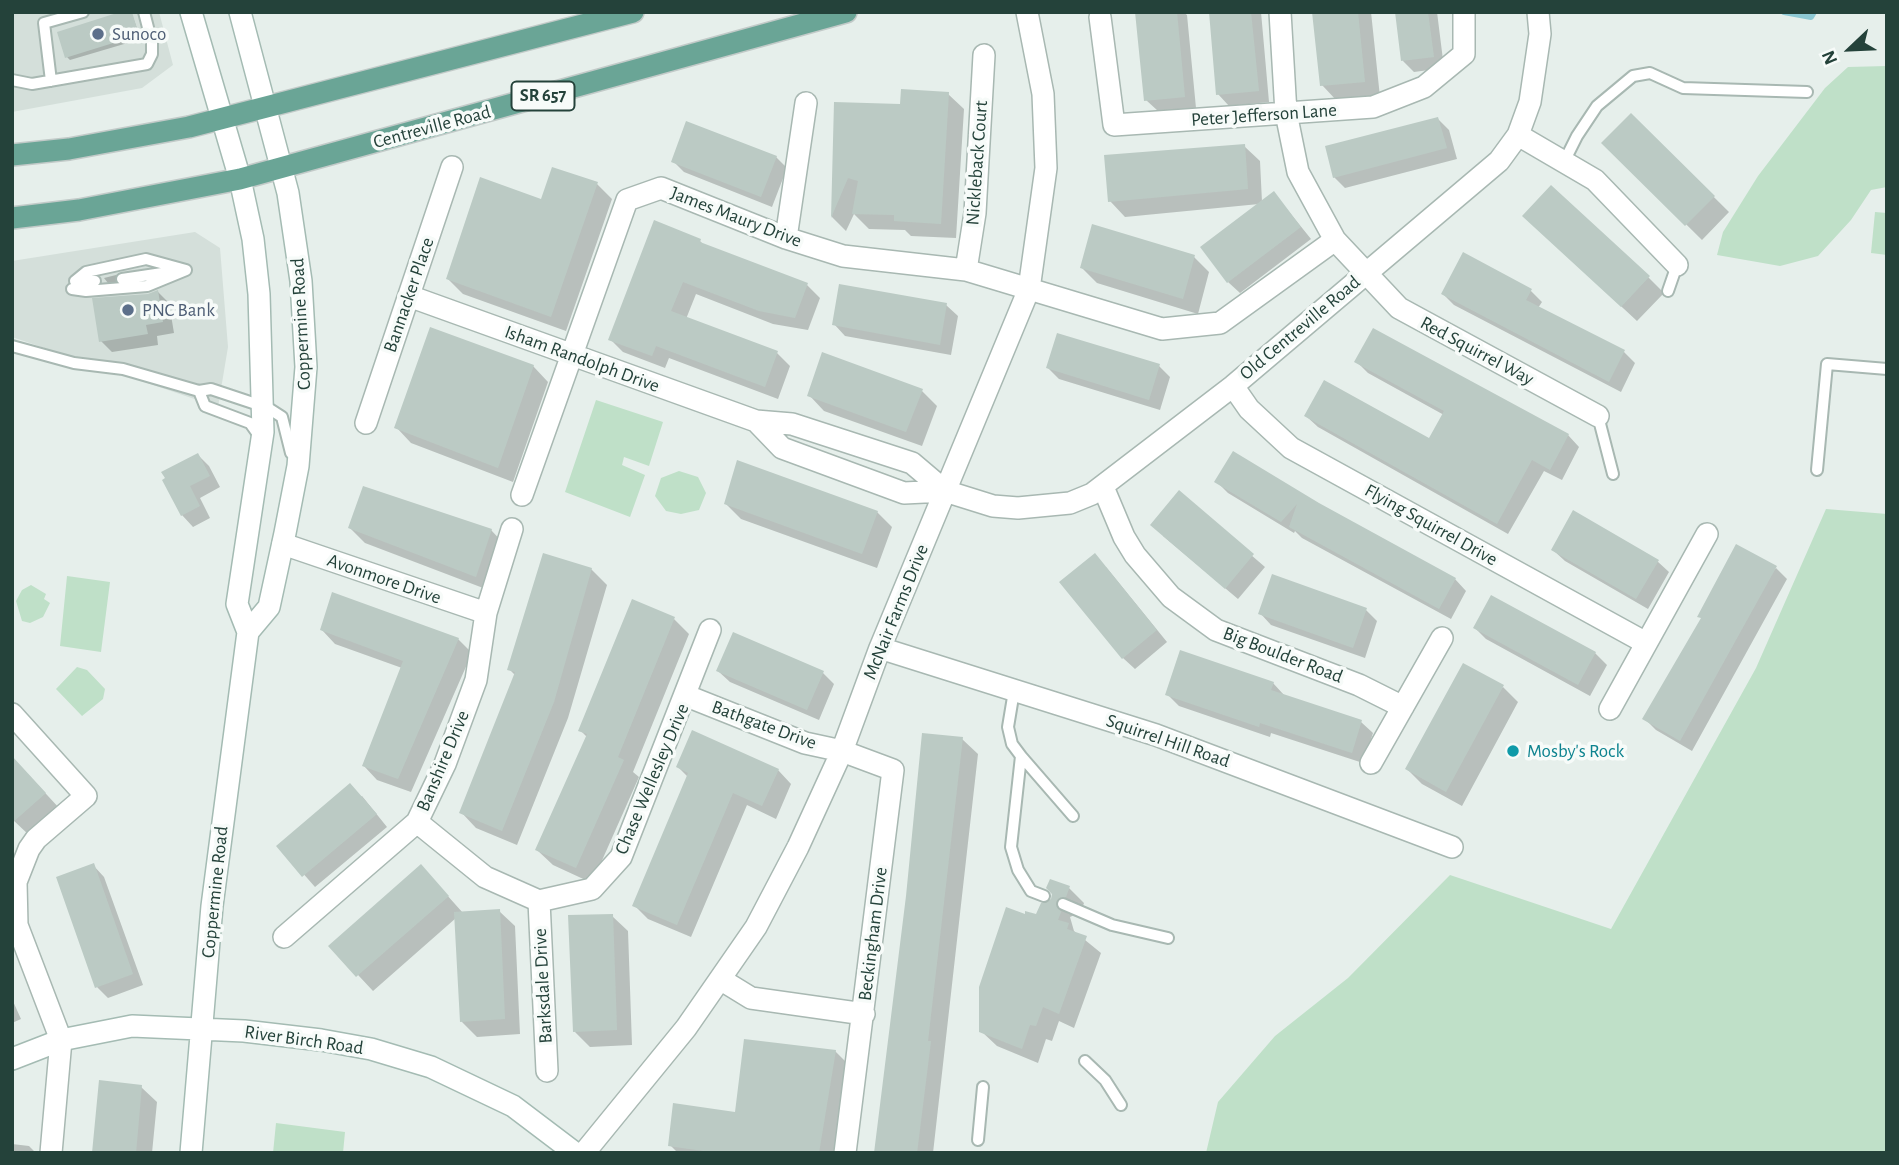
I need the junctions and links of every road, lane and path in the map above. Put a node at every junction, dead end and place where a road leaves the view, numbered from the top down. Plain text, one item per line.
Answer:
1 (83, 12) edge
2 (144, 12) edge
3 (191, 12) edge
4 (240, 12) edge
5 (633, 12) edge
6 (846, 12) edge
7 (1027, 12) edge
8 (1280, 12) edge
9 (1464, 12) edge
10 (1538, 12) edge
11 (1100, 17) dead end
12 (984, 55) dead end
13 (12, 80) edge
14 (51, 81) junction
15 (1807, 92) dead end
16 (806, 103) dead end
17 (267, 107) junction
18 (1286, 113) junction
19 (222, 118) junction
20 (1518, 135) junction
21 (12, 155) edge
22 (1564, 162) junction
23 (452, 167) dead end
24 (283, 168) junction
25 (240, 179) junction
26 (12, 218) edge
27 (786, 239) junction
28 (1335, 240) junction
29 (1678, 265) joint
30 (186, 270) junction
31 (966, 271) junction
32 (1365, 274) junction
33 (122, 279) dead end
34 (95, 281) dead end
35 (74, 285) junction
36 (1029, 289) junction
37 (1668, 291) dead end
38 (409, 296) junction
39 (12, 345) edge
40 (572, 356) junction
41 (1887, 369) edge
42 (1233, 386) junction
43 (200, 391) junction
44 (263, 407) junction
45 (1598, 416) joint
46 (756, 421) junction
47 (366, 423) dead end
48 (262, 447) junction
49 (1817, 470) dead end
50 (1613, 474) dead end
51 (1102, 487) junction
52 (294, 488) junction
53 (944, 491) junction
54 (522, 495) dead end
55 (512, 529) dead end
56 (1707, 534) dead end
57 (283, 544) junction
58 (486, 613) junction
59 (710, 630) dead end
60 (248, 632) junction
61 (1442, 638) dead end
62 (1646, 643) junction
63 (880, 648) junction
64 (1014, 691) junction
65 (687, 696) junction
66 (1403, 707) junction
67 (1610, 709) dead end
68 (12, 714) edge
69 (842, 751) junction
70 (1021, 755) junction
71 (1371, 763) dead end
72 (1073, 816) dead end
73 (417, 822) junction
74 (1452, 847) dead end
75 (1044, 896) dead end
76 (539, 901) junction
77 (1063, 904) dead end
78 (284, 937) dead end
79 (1168, 938) dead end
80 (720, 979) junction
81 (864, 1014) junction
82 (201, 1028) junction
83 (61, 1040) junction
84 (12, 1059) edge
85 (1085, 1061) dead end
86 (547, 1071) dead end
87 (983, 1087) dead end
88 (1121, 1105) dead end
89 (978, 1140) dead end
90 (51, 1153) edge
91 (191, 1153) edge
92 (575, 1153) edge
93 (583, 1153) edge
94 (845, 1153) edge

1 - 14 lane
2 - 14 lane
3 - 19 street, Coppermine Road
4 - 17 street, Coppermine Road
5 - 17 main road
6 - 24 main road, Centreville Road / SR 657
7 - 36 street, McNair Farms Drive
8 - 18 street, Red Squirrel Way
9 - 18 street, Peter Jefferson Lane
10 - 20 street, Old Centreville Road
11 - 18 street, Peter Jefferson Lane
12 - 31 street, Nickleback Court
13 - 14 lane
15 - 22 lane
16 - 27 street
17 - 19 main road
17 - 24 street, Coppermine Road
18 - 28 street, Red Squirrel Way
19 - 21 main road
19 - 25 street, Coppermine Road
20 - 22 street
20 - 32 street, Old Centreville Road
22 - 29 street
23 - 38 street, Bannacker Place
24 - 25 main road, Centreville Road / SR 657
24 - 52 street, Coppermine Road
25 - 26 main road, Centreville Road / SR 657
25 - 44 street, Coppermine Road
27 - 31 street, James Maury Drive
27 - 40 street, James Maury Drive
28 - 32 street, Red Squirrel Way
28 - 36 street, James Maury Drive
29 - 37 lane
30 - 33 lane
30 - 35 lane
30 - 35 lane
31 - 36 street, James Maury Drive
32 - 42 street, Old Centreville Road
32 - 45 street, Red Squirrel Way
34 - 35 lane
36 - 53 street, McNair Farms Drive
38 - 40 street, Isham Randolph Drive
38 - 47 street, Bannacker Place
39 - 43 lane
40 - 46 street, Isham Randolph Drive
40 - 54 street, James Maury Drive
41 - 49 lane
42 - 51 street, Old Centreville Road
42 - 62 street, Flying Squirrel Drive
43 - 44 lane
43 - 48 lane
44 - 48 street, Coppermine Road
44 - 52 lane
45 - 50 lane
46 - 53 street, Isham Randolph Drive
46 - 53 street, Isham Randolph Drive
48 - 60 street, Coppermine Road
51 - 53 street, Old Centreville Road
51 - 66 street, Big Boulder Road
52 - 57 street, Coppermine Road
53 - 63 street, McNair Farms Drive
55 - 58 street, Banshire Drive
56 - 62 street
57 - 58 street, Avonmore Drive
57 - 60 street, Coppermine Road
58 - 73 street, Banshire Drive
59 - 65 street, Chase Wellesley Drive
60 - 82 street, Coppermine Road
61 - 66 street
62 - 67 street
63 - 64 street, Squirrel Hill Road
63 - 69 street, McNair Farms Drive
64 - 70 lane
64 - 74 street, Squirrel Hill Road
65 - 69 street, Bathgate Drive
65 - 76 street, Chase Wellesley Drive
66 - 71 street
68 - 83 street
69 - 80 street, McNair Farms Drive
69 - 81 street, Beckingham Drive
70 - 72 lane
70 - 75 lane
73 - 76 street
73 - 78 street, Banshire Drive
76 - 86 street, Barksdale Drive
77 - 79 lane
80 - 81 street
80 - 93 street, McNair Farms Drive
81 - 94 street, Beckingham Drive
82 - 83 street, River Birch Road
82 - 91 street, Coppermine Road
82 - 92 street, River Birch Road
83 - 84 street, River Birch Road
83 - 90 street
85 - 88 lane
87 - 89 lane

